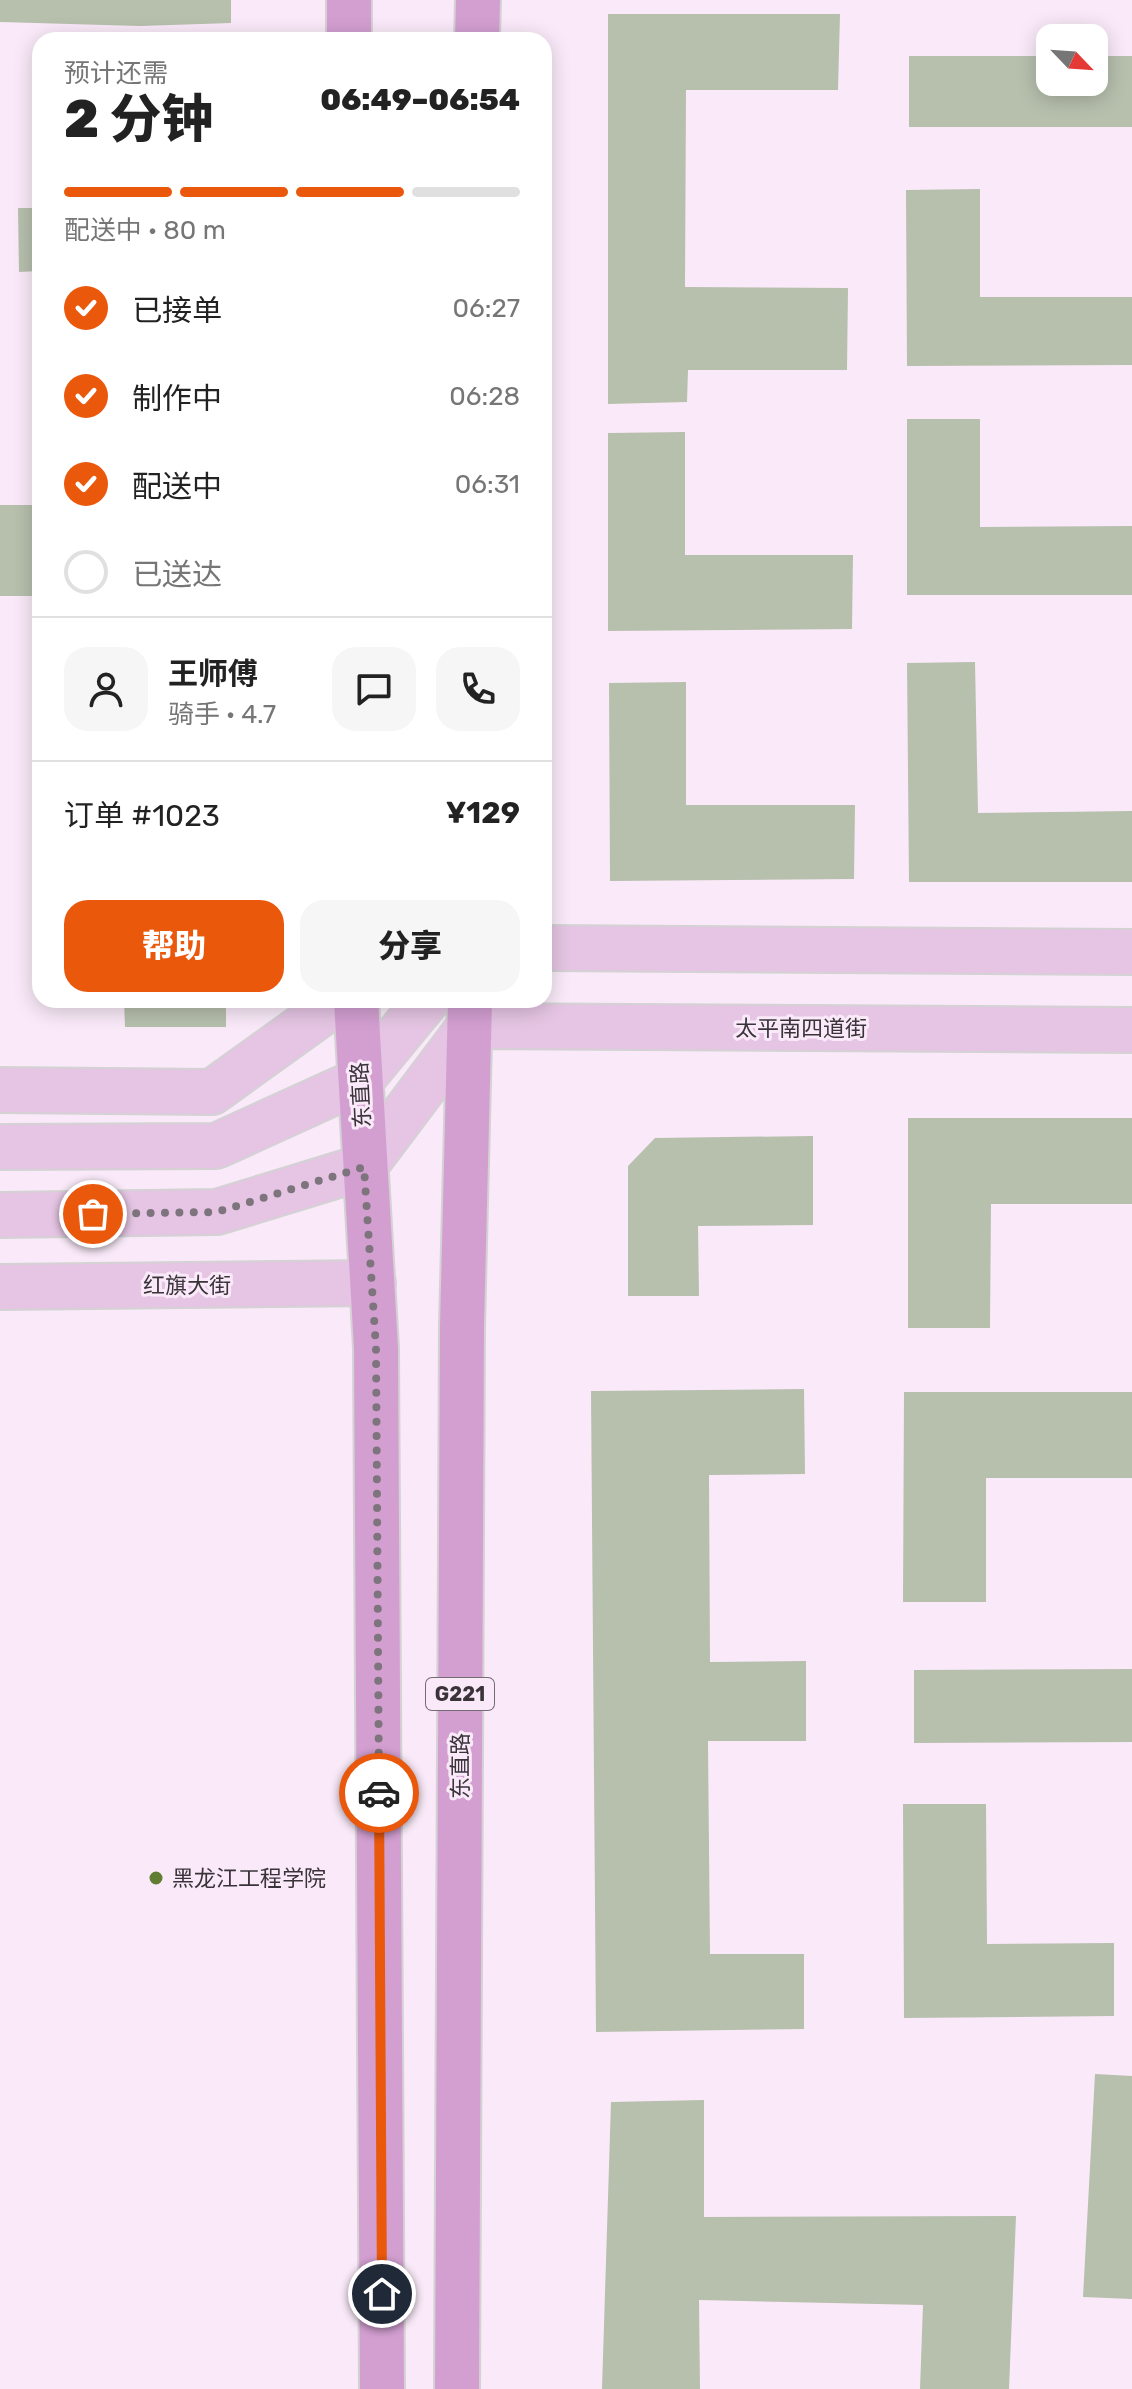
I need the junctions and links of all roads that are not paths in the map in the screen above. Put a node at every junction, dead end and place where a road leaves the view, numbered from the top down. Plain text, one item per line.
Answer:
1 (349, 0) edge
2 (478, 0) edge
3 (349, 32) edge
4 (477, 32) edge
5 (552, 948) edge
6 (1132, 952) edge
7 (329, 1008) edge
8 (356, 1008) edge
9 (420, 1008) edge
10 (470, 1013) edge
11 (1132, 1030) edge
12 (361, 1080) junction
13 (0, 1090) edge
14 (0, 1147) edge
15 (364, 1167) junction
16 (0, 1215) edge
17 (373, 1283) junction
18 (0, 1287) edge
19 (382, 2389) edge
20 (457, 2389) edge

1 - 3 highway
2 - 4 highway
5 - 6 main road
7 - 13 main road
8 - 12 highway, 东直路
9 - 12 main road
10 - 11 main road, 太平南四道街
10 - 15 main road
10 - 20 highway, 东直路 / G221
12 - 14 main road
12 - 15 highway, 东直路
15 - 16 main road
15 - 17 highway, 东直路
17 - 18 main road, 红旗大街
17 - 19 highway, 东直路

